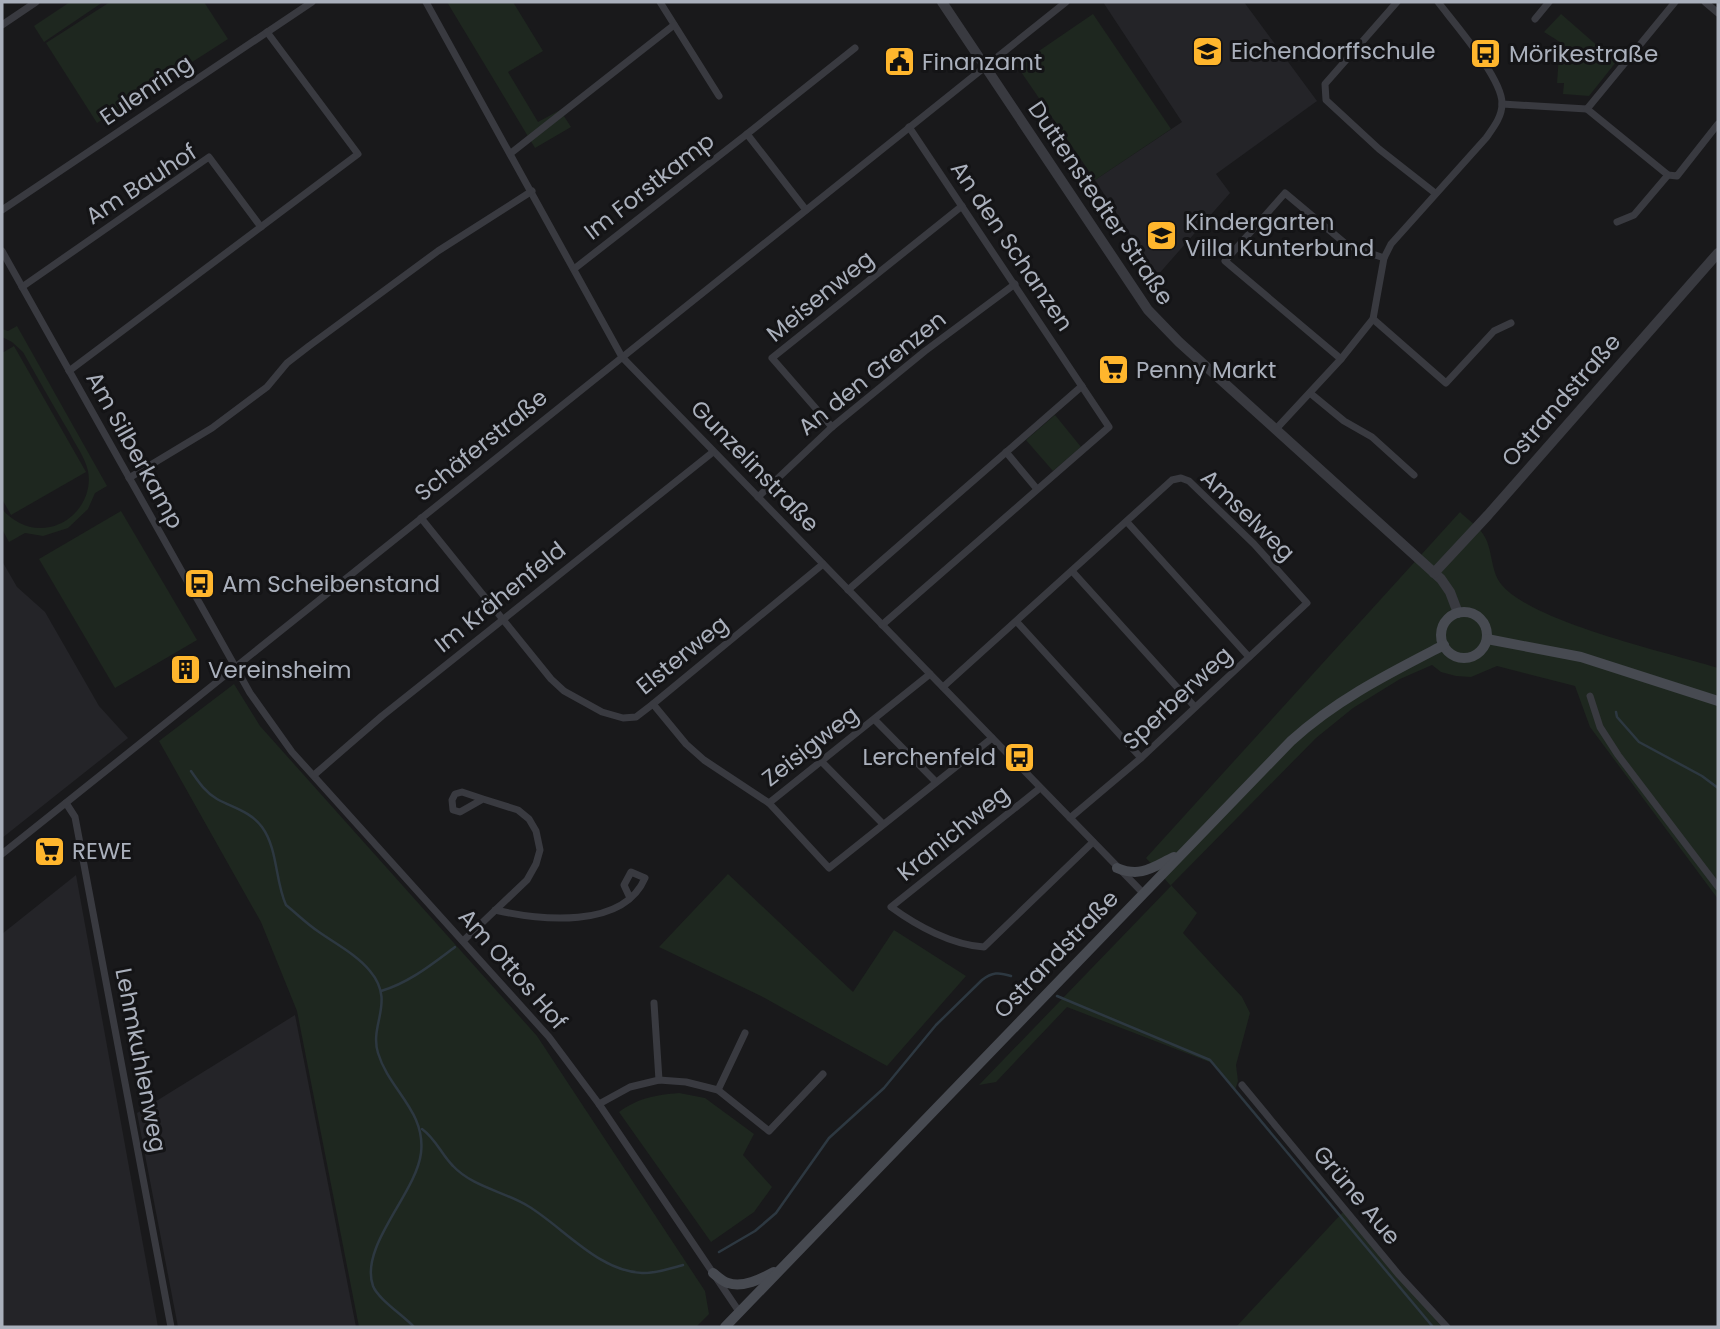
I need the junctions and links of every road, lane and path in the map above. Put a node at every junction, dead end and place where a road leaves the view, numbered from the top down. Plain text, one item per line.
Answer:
1 (36, 2) edge
2 (312, 2) edge
3 (428, 2) edge
4 (660, 2) edge
5 (942, 2) edge
6 (1066, 2) edge
7 (1397, 2) edge
8 (1437, 2) edge
9 (1549, 2) edge
10 (1675, 2) edge
11 (1705, 2) edge
12 (1718, 13) edge
13 (1535, 19) dead end
14 (2, 25) edge
15 (674, 25) junction
16 (267, 32) junction
17 (855, 48) dead end
18 (985, 66) junction
19 (719, 96) dead end
20 (1502, 104) junction
21 (1587, 109) junction
22 (1718, 124) edge
23 (909, 127) junction
24 (747, 134) junction
25 (511, 153) junction
26 (1668, 175) junction
27 (532, 191) junction
28 (1435, 193) junction
29 (962, 206) junction
30 (2, 210) edge
31 (806, 211) junction
32 (1617, 222) dead end
33 (261, 227) junction
34 (2, 250) edge
35 (1718, 253) edge
36 (1384, 258) junction
37 (574, 270) junction
38 (1015, 284) junction
39 (22, 287) junction
40 (1373, 319) junction
41 (1511, 323) dead end
42 (622, 358) junction
43 (1341, 359) junction
44 (69, 371) junction
45 (1082, 386) junction
46 (1310, 393) junction
47 (832, 427) junction
48 (1276, 429) junction
49 (713, 452) junction
50 (1006, 452) junction
51 (1414, 475) dead end
52 (129, 478) junction
53 (1037, 489) junction
54 (758, 497) junction
55 (421, 518) junction
56 (1127, 522) junction
57 (823, 564) junction
58 (1072, 571) junction
59 (1434, 573) junction
60 (848, 590) junction
61 (1307, 603) joint
62 (1458, 613) junction
63 (502, 620) junction
64 (1017, 622) junction
65 (882, 625) junction
66 (1487, 639) junction
67 (1444, 645) junction
68 (1249, 657) junction
69 (235, 667) junction
70 (930, 674) junction
71 (943, 687) junction
72 (1590, 696) dead end
73 (1718, 701) edge
74 (653, 704) junction
75 (1195, 707) junction
76 (875, 720) junction
77 (992, 738) junction
78 (1141, 758) junction
79 (822, 762) junction
80 (314, 775) junction
81 (936, 782) junction
82 (1040, 788) junction
83 (483, 799) dead end
84 (66, 803) junction
85 (769, 803) junction
86 (1070, 818) junction
87 (883, 824) junction
88 (1093, 842) junction
89 (2, 854) edge
90 (1180, 854) junction
91 (1117, 868) junction
92 (1718, 887) edge
93 (1143, 893) junction
94 (630, 898) dead end
95 (495, 910) junction
96 (463, 941) junction
97 (654, 1003) dead end
98 (745, 1033) dead end
99 (823, 1074) dead end
100 (659, 1080) junction
101 (1241, 1085) dead end
102 (718, 1090) junction
103 (599, 1104) junction
104 (782, 1268) junction
105 (713, 1273) junction
106 (740, 1313) junction
107 (171, 1327) edge
108 (725, 1327) edge
109 (1447, 1327) edge

1 - 14 street
2 - 16 street, Eulenring
3 - 25 street, Gunzelinstraße
4 - 15 street
5 - 18 street, Duttenstedter Straße
6 - 18 street, Schäferstraße
7 - 28 street
8 - 20 street
9 - 13 street
10 - 21 street
11 - 12 street
15 - 19 street
15 - 25 street
16 - 30 street, Eulenring
16 - 33 street
17 - 24 street, Im Forstkamp
18 - 23 street, Schäferstraße
18 - 48 street, Duttenstedter Straße
20 - 21 street
20 - 28 street
21 - 26 street
22 - 26 street
23 - 29 street, An den Schanzen
23 - 31 street, Schäferstraße
24 - 31 street, Im Forstkamp
24 - 37 street, Im Forstkamp
25 - 27 street, Gunzelinstraße
26 - 32 street
27 - 37 street, Gunzelinstraße
27 - 52 street
28 - 36 street
29 - 38 street, An den Schanzen
29 - 47 street, Meisenweg
31 - 42 street, Schäferstraße
33 - 39 street, Am Bauhof
33 - 44 street
34 - 39 street, Am Silberkamp
35 - 59 street, Ostrandstraße
36 - 40 street
36 - 43 street
37 - 42 street, Gunzelinstraße
38 - 45 street, An den Schanzen
38 - 47 street, An den Grenzen
39 - 44 street, Am Silberkamp
40 - 41 street
40 - 43 street
42 - 49 street, Gunzelinstraße
42 - 55 street, Schäferstraße
43 - 46 street
44 - 52 street, Am Silberkamp
45 - 50 street
45 - 53 street, An den Schanzen
46 - 48 street
46 - 51 street
47 - 54 street, An den Grenzen
48 - 59 street, Duttenstedter Straße
49 - 54 street, Gunzelinstraße
49 - 63 street, Im Krähenfeld
50 - 53 street
50 - 60 street
52 - 69 street, Am Silberkamp
53 - 65 street, An den Schanzen
54 - 57 street, Gunzelinstraße
55 - 63 street, Elsterweg
55 - 69 street, Schäferstraße
56 - 58 street, Amselweg
56 - 61 street, Amselweg
56 - 68 street
57 - 60 street, Gunzelinstraße
57 - 74 street, Elsterweg
58 - 64 street, Amselweg
58 - 75 street
59 - 62 street, Duttenstedter Straße
60 - 65 street, Gunzelinstraße
61 - 68 street, Sperberweg
62 - 66 main road
62 - 67 main road
63 - 74 street, Elsterweg
63 - 80 street, Im Krähenfeld
64 - 71 street, Amselweg
64 - 78 street
65 - 70 street, Gunzelinstraße
66 - 67 main road
66 - 73 main road
67 - 90 main road, Ostrandstraße
68 - 75 street, Sperberweg
69 - 80 street, Am Ottos Hof
69 - 84 street, Schäferstraße
70 - 71 street, Gunzelinstraße
70 - 76 street, Zeisigweg
71 - 77 street, Gunzelinstraße
72 - 92 street
74 - 85 street, Zeisigweg
75 - 78 street, Sperberweg
76 - 79 street, Zeisigweg
76 - 81 street
77 - 81 street
77 - 82 street, Gunzelinstraße
78 - 86 street, Sperberweg
79 - 85 street, Zeisigweg
79 - 87 street
80 - 96 street, Am Ottos Hof
81 - 87 street
82 - 86 street, Gunzelinstraße
82 - 88 street, Kranichweg
83 - 95 street
84 - 89 street, Schäferstraße
84 - 107 street, Lehmkuhlenweg
85 - 87 street
86 - 88 street, Gunzelinstraße
88 - 91 street, Gunzelinstraße
90 - 91 main road
90 - 93 main road, Ostrandstraße
91 - 93 street, Gunzelinstraße
93 - 104 main road, Ostrandstraße
94 - 95 street
95 - 96 street
96 - 103 street, Am Ottos Hof
97 - 100 street
98 - 102 street
99 - 102 street
100 - 102 street
100 - 103 street
101 - 109 street, Grüne Aue
103 - 105 street, Am Ottos Hof
104 - 105 main road
104 - 106 main road, Ostrandstraße
105 - 106 street, Am Ottos Hof
106 - 108 main road, Ostrandstraße

